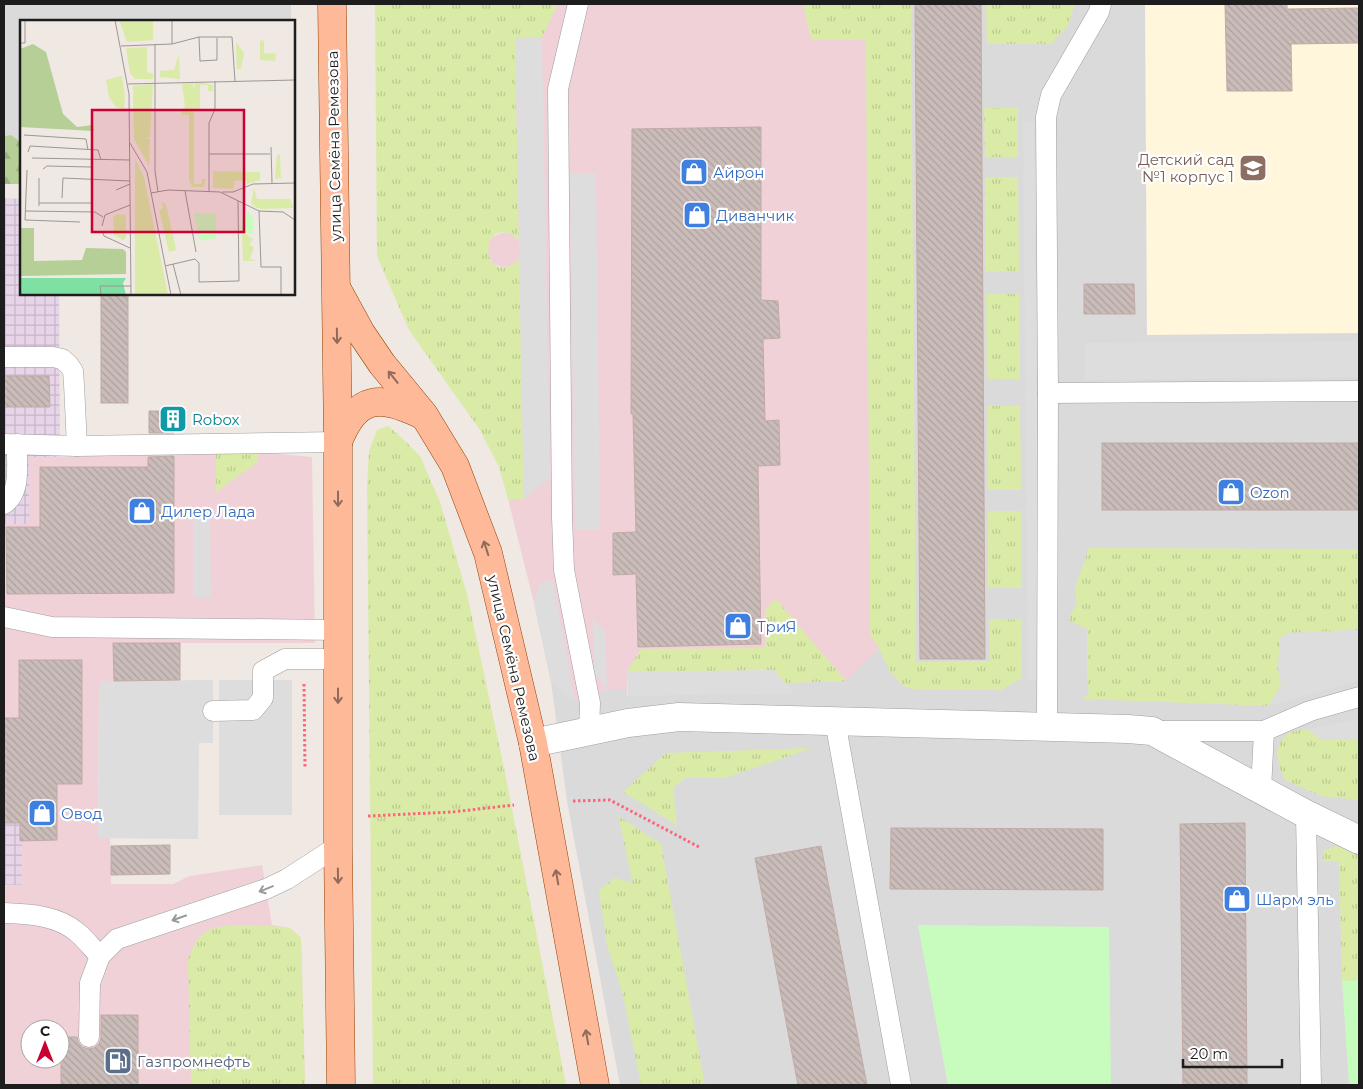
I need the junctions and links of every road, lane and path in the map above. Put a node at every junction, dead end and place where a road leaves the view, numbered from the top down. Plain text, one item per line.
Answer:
1 (332, 4) edge
2 (578, 4) edge
3 (1101, 4) edge
4 (336, 288) junction
5 (4, 357) edge
6 (1359, 391) edge
7 (1048, 393) junction
8 (424, 415) junction
9 (338, 442) junction
10 (10, 444) edge
11 (77, 446) junction
12 (4, 504) edge
13 (4, 617) edge
14 (338, 630) junction
15 (338, 659) junction
16 (1359, 697) edge
17 (214, 711) dead end
18 (835, 722) junction
19 (1047, 727) junction
20 (1152, 731) junction
21 (1264, 731) junction
22 (590, 732) junction
23 (533, 744) junction
24 (1261, 790) junction
25 (566, 801) dead end
26 (516, 805) dead end
27 (1306, 814) junction
28 (362, 816) dead end
29 (1359, 840) edge
30 (338, 846) junction
31 (701, 848) dead end
32 (4, 913) edge
33 (100, 956) junction
34 (89, 1037) dead end
35 (341, 1085) edge
36 (595, 1085) edge
37 (901, 1085) edge
38 (1311, 1085) edge

1 - 4 main road, улица Семёна Ремезова
2 - 22 lane
3 - 7 lane
8 -> 4 main road, улица Семёна Ремезова
4 -> 9 main road, улица Семёна Ремезова
5 - 11 lane
6 - 7 lane
7 - 19 lane
8 - 9 main road
23 -> 8 main road, улица Семёна Ремезова
9 - 11 lane
9 -> 14 main road, улица Семёна Ремезова
10 - 11 lane
10 - 12 lane
13 - 14 lane
14 - 15 main road, улица Семёна Ремезова
15 - 17 lane
15 -> 30 main road, улица Семёна Ремезова
16 - 21 lane
18 - 19 street
18 - 22 street
18 - 37 lane
19 - 20 street
20 - 21 lane
20 - 24 street
21 - 24 lane
22 - 23 street
36 -> 23 main road, улица Семёна Ремезова
24 - 27 street
25 - 31 path
26 - 28 path
27 - 29 street
27 - 38 lane
30 -> 33 lane
30 -> 35 main road, улица Семёна Ремезова
32 - 33 lane
33 - 34 lane

